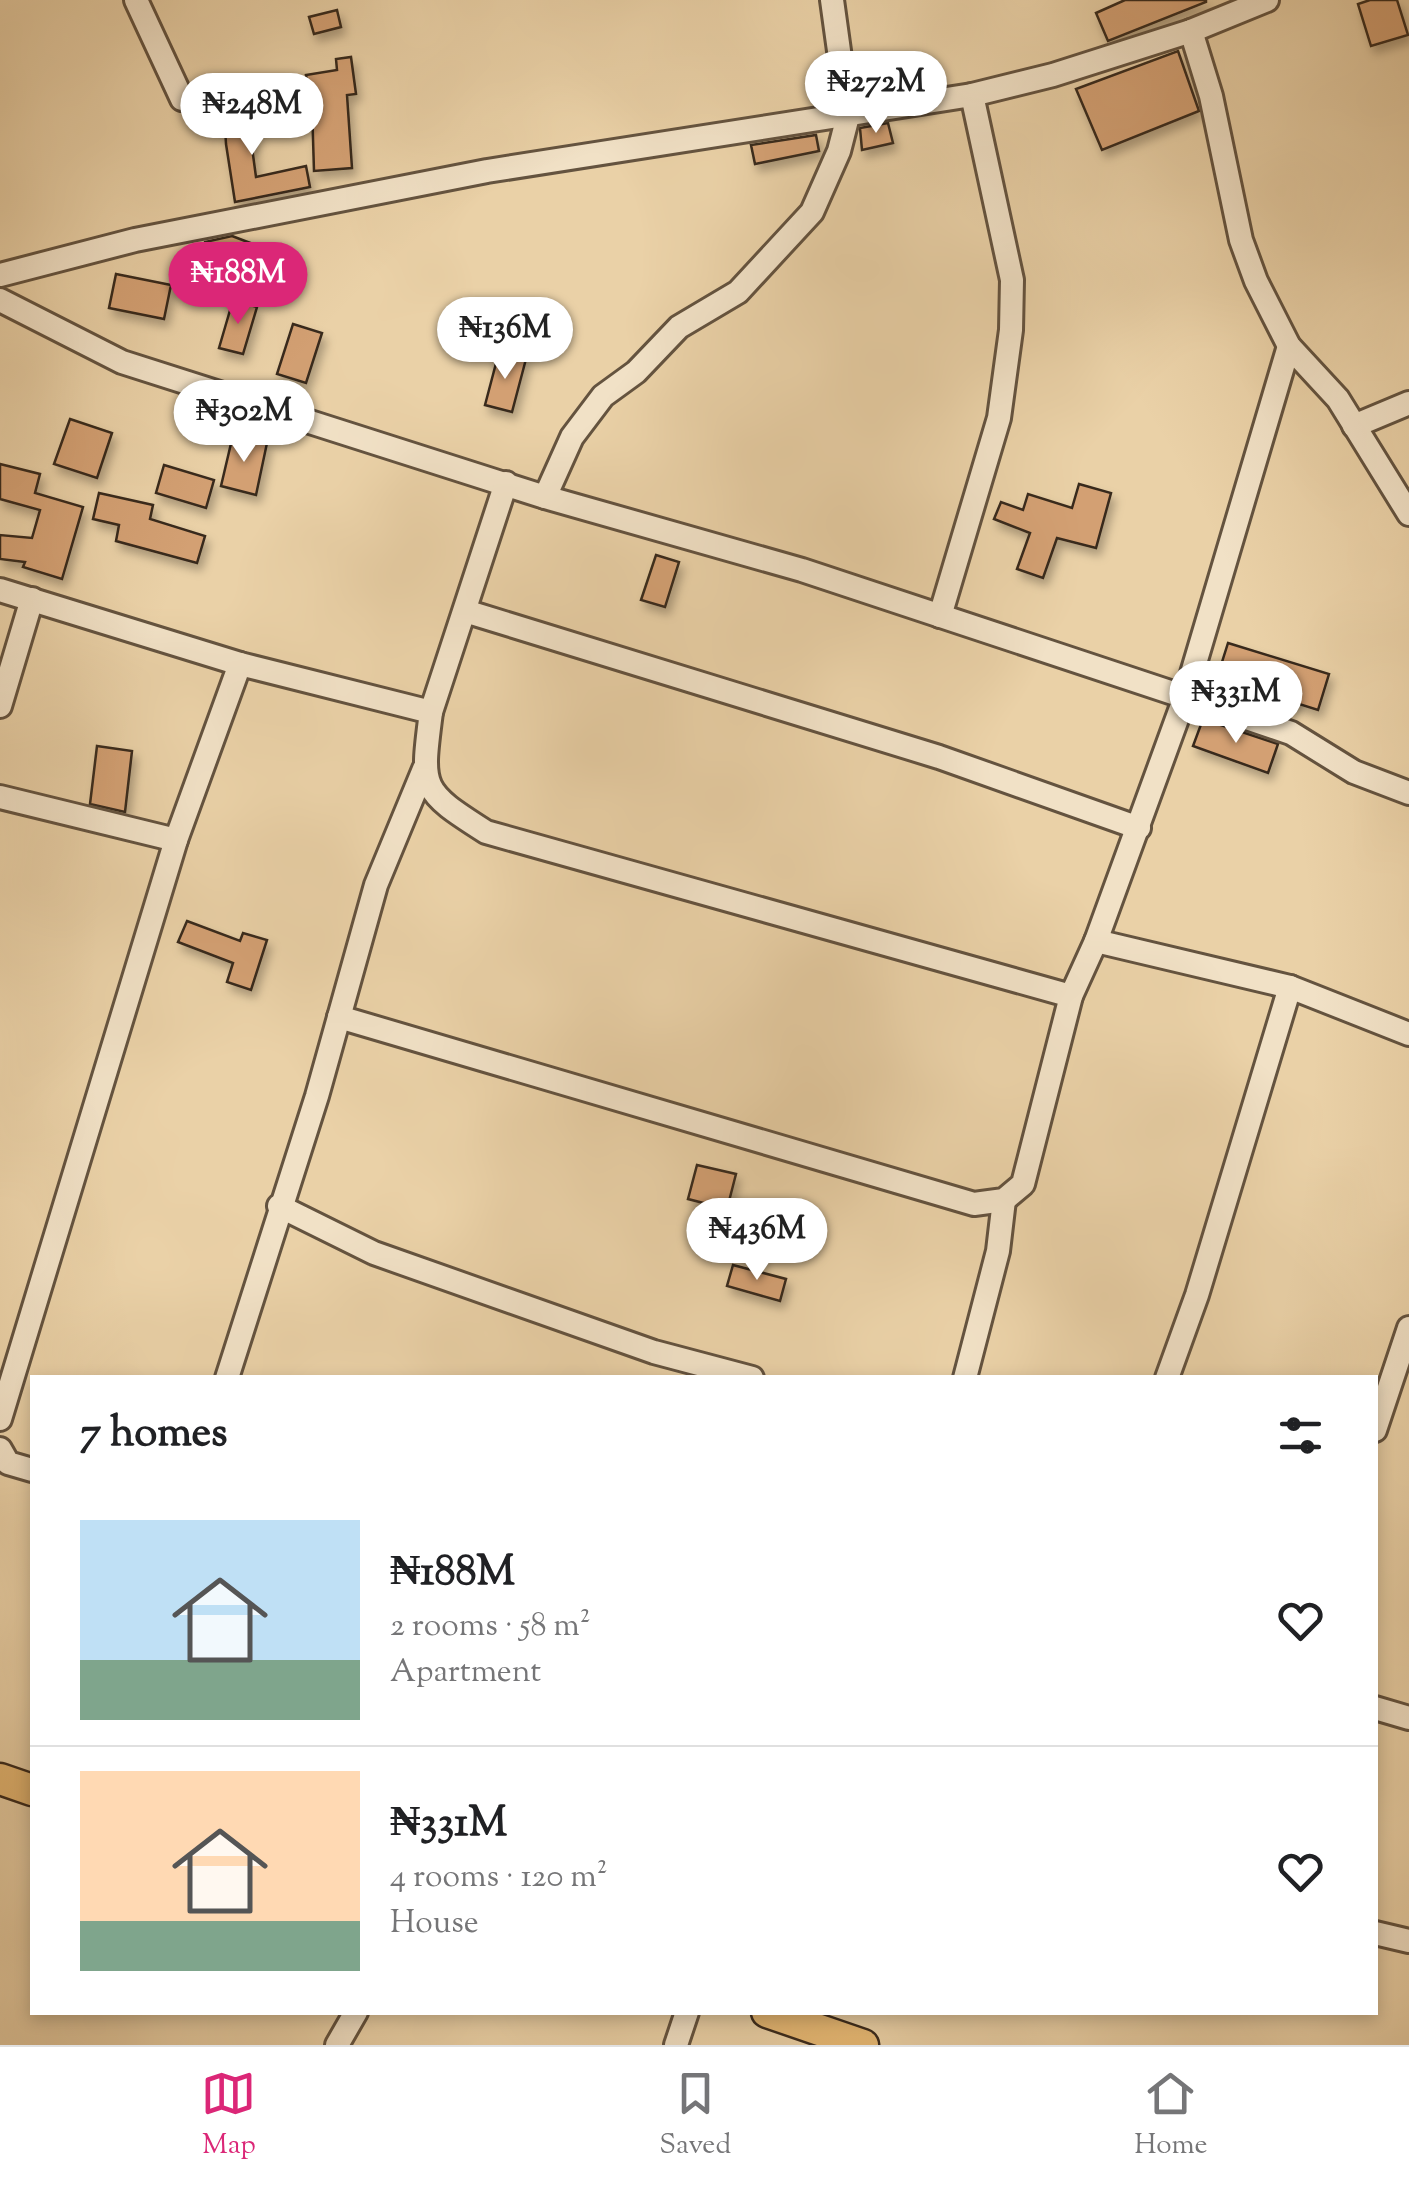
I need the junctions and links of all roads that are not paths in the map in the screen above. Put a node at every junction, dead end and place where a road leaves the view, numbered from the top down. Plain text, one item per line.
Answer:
1 (136, 0) edge
2 (832, 0) edge
3 (1267, 0) edge
4 (1191, 32) junction
5 (972, 95) junction
6 (182, 99) dead end
7 (848, 116) junction
8 (0, 275) edge
9 (0, 300) edge
10 (1290, 346) junction
11 (1409, 403) edge
12 (1354, 426) junction
13 (506, 483) junction
14 (545, 497) junction
15 (1409, 514) edge
16 (0, 590) edge
17 (32, 599) junction
18 (465, 611) junction
19 (940, 616) junction
20 (240, 664) junction
21 (1185, 697) junction
22 (0, 706) edge
23 (432, 712) junction
24 (424, 769) junction
25 (1409, 793) edge
26 (0, 797) edge
27 (1139, 828) junction
28 (176, 840) junction
29 (1096, 941) junction
30 (1290, 988) junction
31 (1071, 996) junction
32 (339, 1017) junction
33 (1409, 1034) edge
34 (1004, 1200) junction
35 (279, 1206) junction
36 (1409, 1328) edge
37 (228, 1375) edge
38 (741, 1375) edge
39 (966, 1375) edge
40 (1169, 1375) edge
41 (0, 1419) edge
42 (1378, 1421) edge
43 (0, 1449) edge
44 (30, 1469) edge
45 (1378, 1709) edge
46 (1409, 1718) edge
47 (0, 1779) edge
48 (30, 1789) edge
49 (1378, 1934) edge
50 (1409, 1941) edge
51 (354, 2015) edge
52 (686, 2015) edge
53 (775, 2015) edge
54 (337, 2045) edge
55 (676, 2045) edge
56 (863, 2045) edge

1 - 6 street
2 - 7 street
3 - 4 street
4 - 5 street
4 - 10 street
5 - 7 street
5 - 19 street
7 - 8 street
7 - 14 street
9 - 13 street
10 - 12 street
10 - 21 street
11 - 12 street
12 - 15 street
13 - 14 street
13 - 18 street
14 - 19 street
16 - 17 street
17 - 20 street
17 - 22 street
18 - 23 street
18 - 27 street
19 - 21 street
20 - 23 street
20 - 28 street
21 - 25 street
21 - 27 street
23 - 24 street
24 - 31 street
24 - 32 street
26 - 28 street
27 - 29 street
28 - 41 street
29 - 30 street
29 - 31 street
30 - 33 street
30 - 40 street
31 - 34 street
32 - 34 street
32 - 35 street
34 - 39 street
35 - 37 street
35 - 38 street
36 - 42 street
43 - 44 street
45 - 46 street
47 - 48 main road
49 - 50 street
51 - 54 street
52 - 55 street
53 - 56 main road

